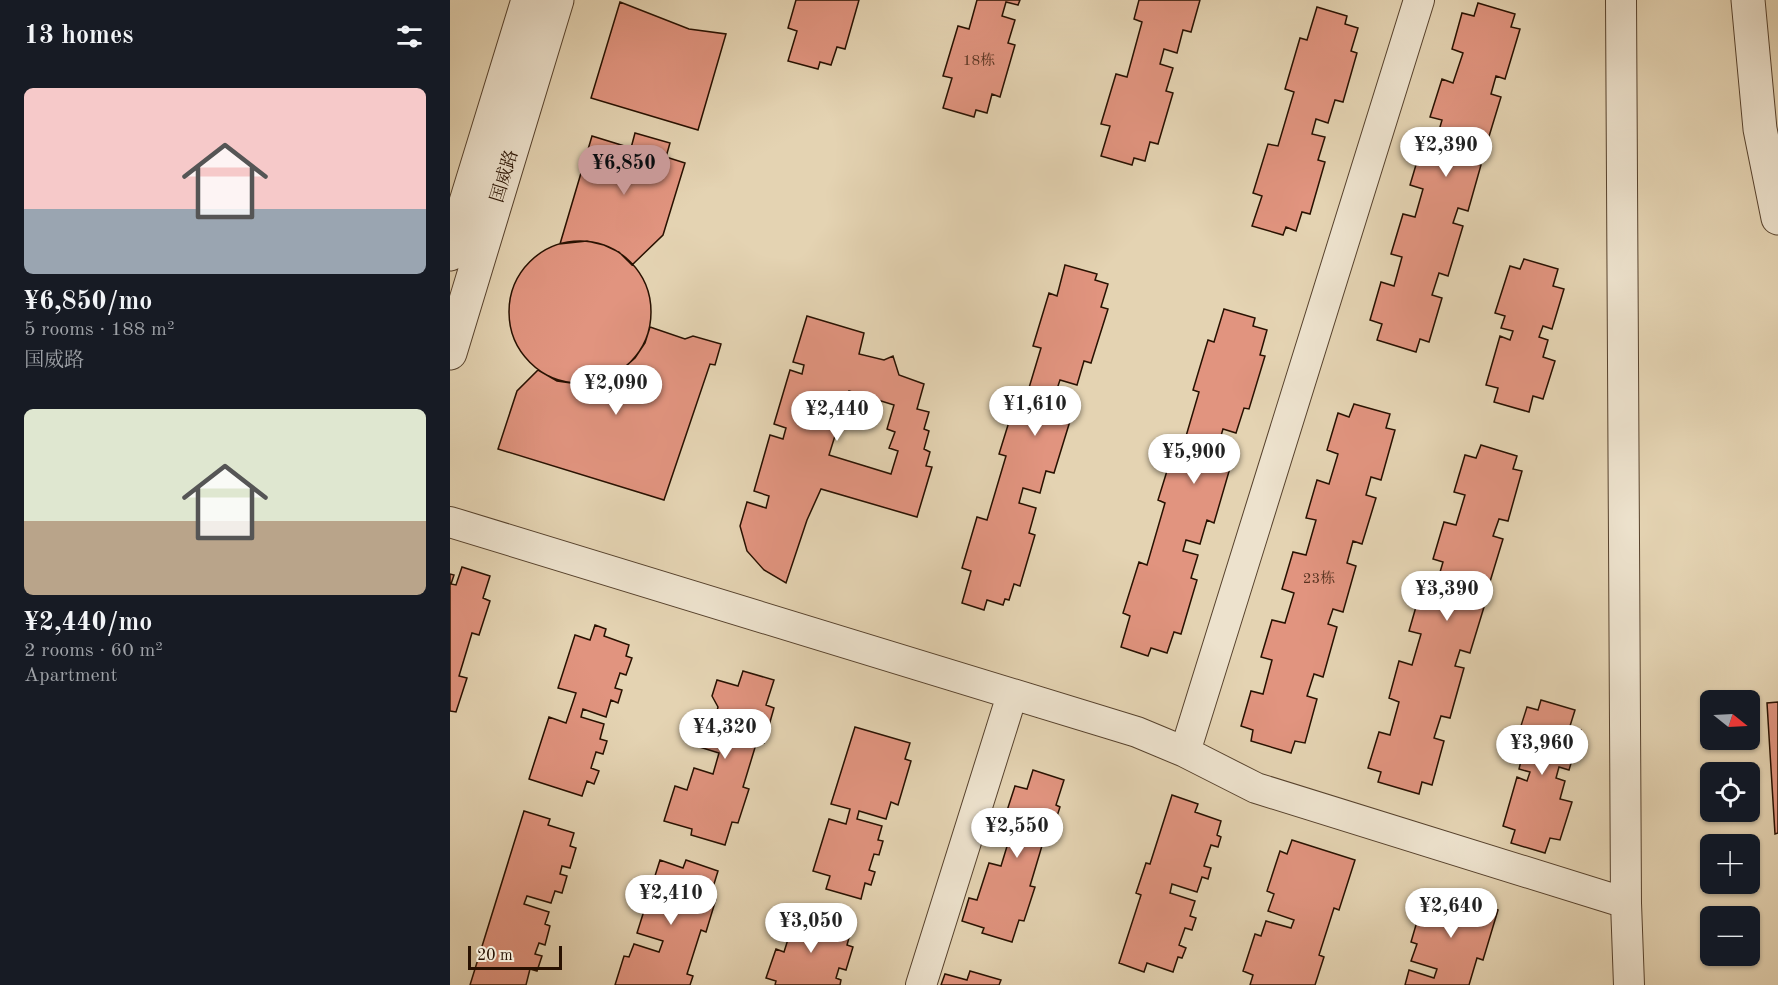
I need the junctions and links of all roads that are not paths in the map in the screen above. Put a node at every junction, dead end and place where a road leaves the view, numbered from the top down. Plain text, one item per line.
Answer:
1 (528, 0) edge
2 (557, 0) edge
3 (1419, 0) edge
4 (1622, 0) edge
5 (1748, 0) edge
6 (1778, 218) edge
7 (450, 254) edge
8 (450, 353) edge
9 (450, 522) edge
10 (1012, 695) junction
11 (1185, 752) junction
12 (1626, 903) junction
13 (921, 985) edge
14 (1629, 985) edge

1 - 7 street, 国威路
2 - 8 street, 国威路
3 - 11 street
4 - 12 street
5 - 6 street
9 - 10 street
10 - 11 street
10 - 13 street
11 - 12 street
12 - 14 street

